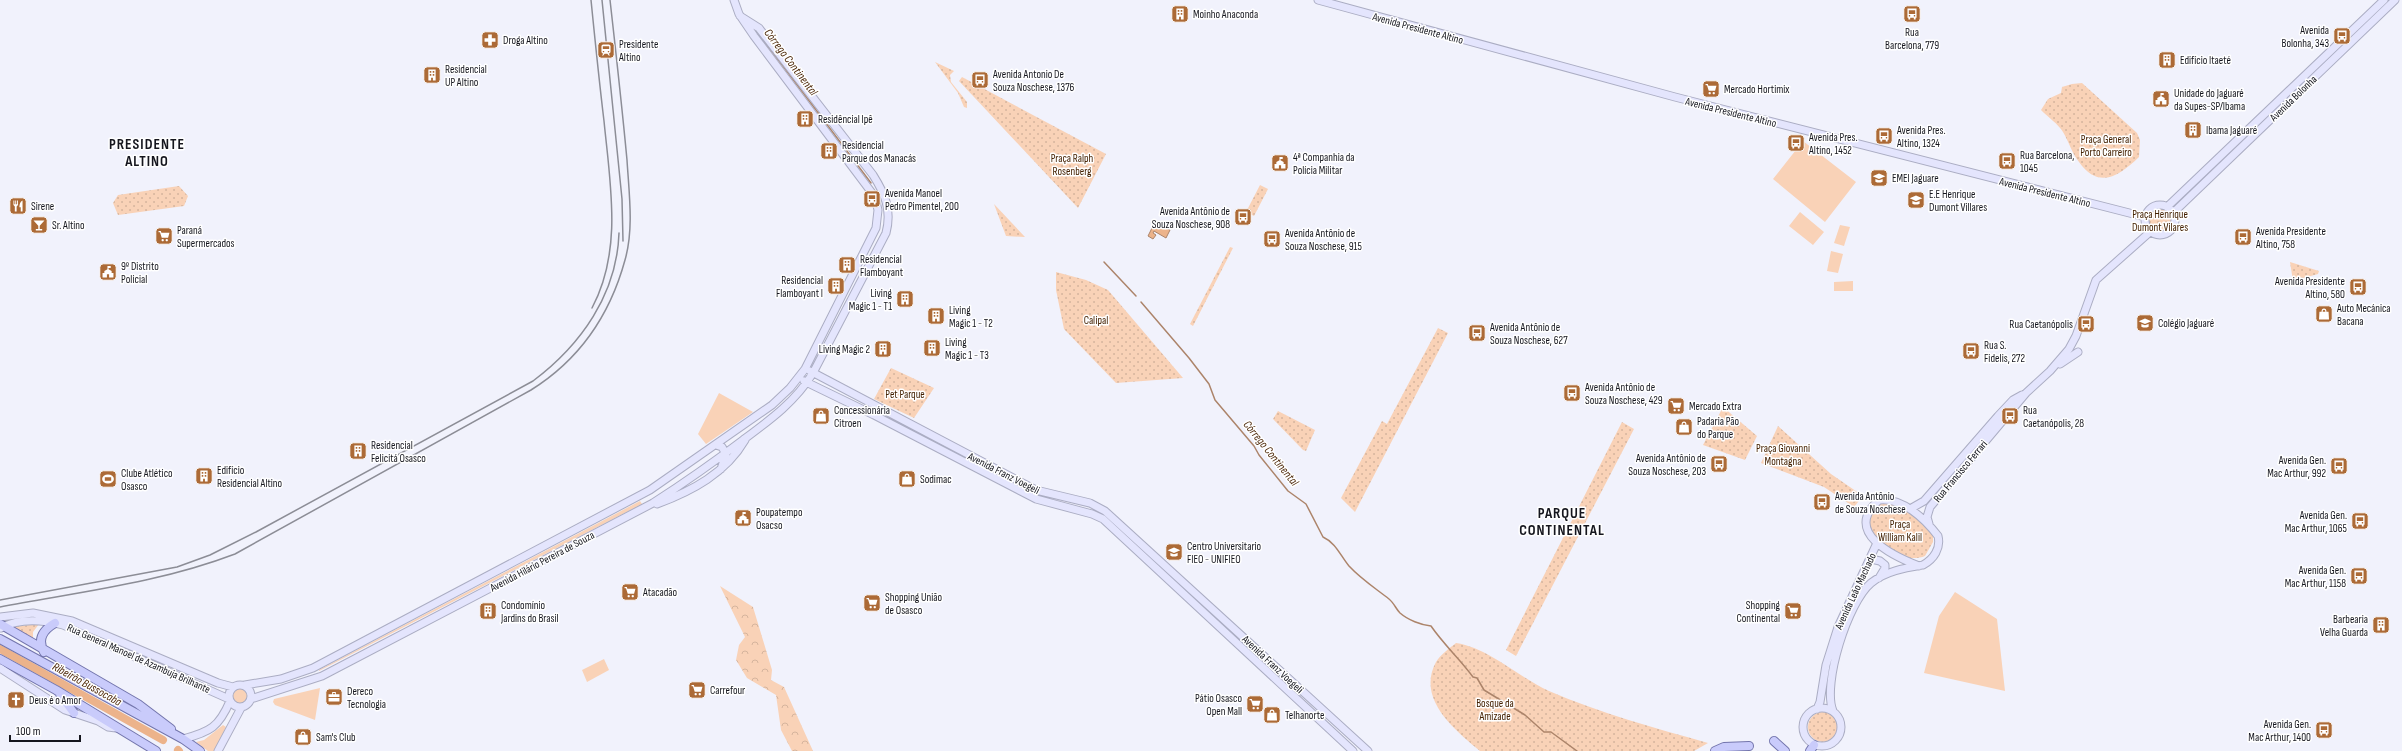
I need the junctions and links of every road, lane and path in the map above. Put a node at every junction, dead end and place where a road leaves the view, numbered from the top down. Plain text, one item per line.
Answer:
1 (734, 0) edge
2 (1318, 0) edge
3 (2384, 0) edge
4 (2395, 0) edge
5 (749, 22) junction
6 (2170, 210) junction
7 (2146, 217) junction
8 (877, 222) junction
9 (887, 227) junction
10 (874, 232) junction
11 (2150, 232) junction
12 (881, 242) junction
13 (2078, 352) dead end
14 (805, 369) junction
15 (2050, 371) junction
16 (813, 373) junction
17 (798, 378) junction
18 (807, 383) junction
19 (880, 407) junction
20 (874, 415) junction
21 (2000, 419) junction
22 (747, 437) junction
23 (716, 445) junction
24 (726, 454) junction
25 (683, 469) junction
26 (720, 471) junction
27 (1003, 482) junction
28 (1024, 483) junction
29 (674, 494) junction
30 (1086, 502) junction
31 (1096, 506) junction
32 (1910, 509) junction
33 (1089, 513) junction
34 (1929, 525) junction
35 (1877, 543) junction
36 (1871, 559) junction
37 (1919, 566) junction
38 (1879, 578) junction
39 (0, 617) edge
40 (55, 623) junction
41 (1, 626) edge
42 (0, 639) edge
43 (44, 652) junction
44 (0, 659) edge
45 (0, 668) edge
46 (245, 685) junction
47 (233, 687) junction
48 (58, 691) junction
49 (252, 699) junction
50 (230, 700) junction
51 (241, 708) junction
52 (1817, 709) junction
53 (1833, 711) junction
54 (74, 713) junction
55 (1335, 721) junction
56 (116, 728) junction
57 (1329, 728) junction
58 (181, 738) junction
59 (1774, 741) dead end
60 (1749, 746) dead end
61 (1812, 748) edge
62 (156, 751) edge
63 (200, 751) edge
64 (218, 751) edge
65 (1353, 751) edge
66 (1368, 751) edge
67 (1714, 751) edge
68 (1786, 751) edge

1 - 5 main road
2 - 7 main road, Avenida Presidente Altino
3 - 6 main road, Avenida Bolonha
4 - 6 main road, Avenida Bolonha
5 - 8 main road, Avenida Hilário Pereira de Souza
5 - 9 main road, Avenida Hilário Pereira de Souza
6 - 7 main road
6 - 11 main road
7 - 11 main road
8 - 9 main road
8 - 10 main road, Avenida Hilário Pereira de Souza
9 - 12 main road, Avenida Hilário Pereira de Souza
10 - 12 main road
10 - 14 main road, Avenida Hilário Pereira de Souza
11 - 15 main road
12 - 16 main road, Avenida Hilário Pereira de Souza
13 - 15 main road
14 - 16 main road, Avenida Franz Voegeli
14 - 17 main road, Avenida Hilário Pereira de Souza
15 - 21 main road
16 - 18 main road, Avenida Hilário Pereira de Souza
16 - 19 main road, Avenida Franz Voegeli
17 - 18 main road, Avenida Franz Voegeli
17 - 23 main road, Avenida Hilário Pereira de Souza
18 - 20 main road, Avenida Franz Voegeli
18 - 22 main road, Avenida Hilário Pereira de Souza
19 - 20 main road
19 - 28 main road, Avenida Franz Voegeli
20 - 27 main road, Avenida Franz Voegeli
21 - 32 main road, Rua Francisco Ferrari
21 - 34 main road, Rua Francisco Ferrari
22 - 24 main road, Avenida Hilário Pereira de Souza
22 - 26 main road
23 - 24 main road
23 - 25 main road, Avenida Hilário Pereira de Souza
24 - 26 main road
24 - 29 main road, Avenida Hilário Pereira de Souza
25 - 29 main road
25 - 46 main road, Avenida Hilário Pereira de Souza
26 - 29 main road
27 - 28 main road
27 - 33 main road, Avenida Franz Voegeli
28 - 30 main road, Avenida Franz Voegeli
29 - 49 main road, Avenida Hilário Pereira de Souza
30 - 31 main road, Avenida Franz Voegeli
30 - 33 main road
31 - 33 main road
31 - 55 main road, Avenida Franz Voegeli
32 - 34 main road
32 - 35 main road
33 - 57 main road, Avenida Franz Voegeli
34 - 37 main road
35 - 36 main road, Avenida Leão Machado
35 - 37 main road
36 - 38 main road
36 - 52 main road, Avenida Leão Machado
37 - 38 main road, Avenida Leão Machado
38 - 53 main road, Avenida Leão Machado
39 - 47 main road, Rua General Manoel de Azambuja Brilhante
40 - 41 main road, Rua General Manoel de Azambuja Brilhante
40 - 43 main road
40 - 50 main road, Rua General Manoel de Azambuja Brilhante
41 - 43 main road
42 - 58 main road
43 - 58 main road
44 - 48 main road
45 - 54 main road
46 - 47 main road
46 - 49 main road
47 - 50 main road
48 - 54 main road
48 - 56 main road
49 - 51 main road
50 - 51 main road
50 - 58 main road
51 - 64 main road
52 - 53 main road
52 - 61 main road
53 - 61 main road
54 - 56 main road
55 - 57 main road
55 - 66 main road, Avenida Franz Voegeli
56 - 62 main road
57 - 65 main road, Avenida Franz Voegeli
58 - 63 main road
59 - 68 main road
60 - 67 main road

